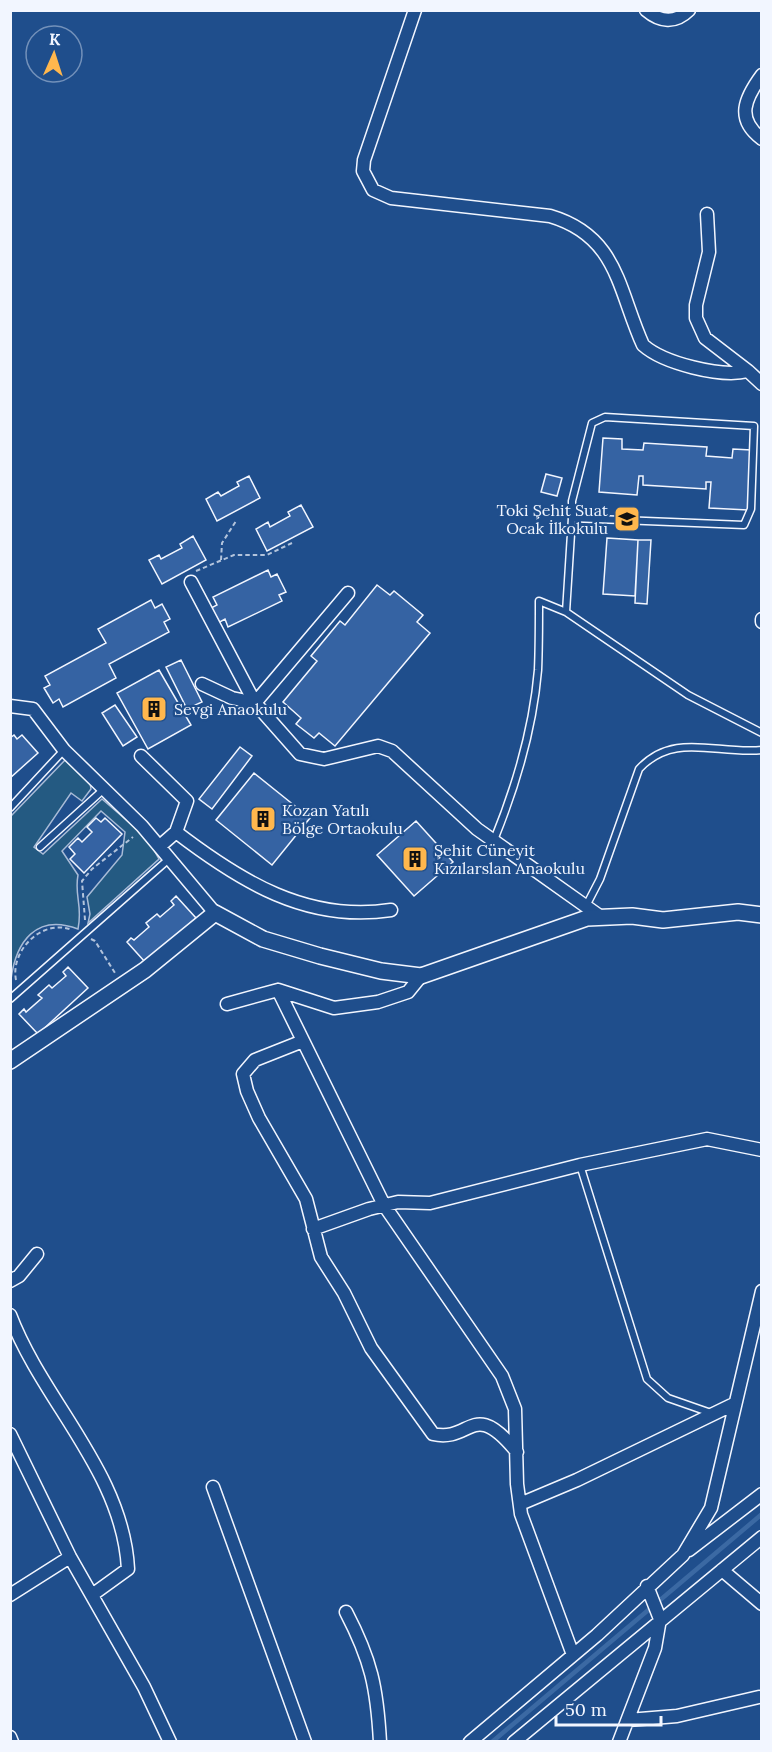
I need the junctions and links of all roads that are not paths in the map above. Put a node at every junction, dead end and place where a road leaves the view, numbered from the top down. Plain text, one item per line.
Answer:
1 (415, 10) edge
2 (646, 10) edge
3 (689, 10) edge
4 (762, 75) edge
5 (762, 139) edge
6 (707, 214) dead end
7 (748, 371) junction
8 (762, 384) edge
9 (572, 518) junction
10 (191, 582) road end
11 (348, 592) dead end
12 (566, 612) junction
13 (202, 684) dead end
14 (255, 703) junction
15 (10, 706) edge
16 (762, 733) edge
17 (64, 750) junction
18 (762, 750) edge
19 (141, 756) dead end
20 (104, 789) junction
21 (10, 808) edge
22 (176, 832) junction
23 (494, 840) junction
24 (160, 846) junction
25 (40, 847) dead end
26 (171, 858) junction
27 (586, 907) junction
28 (391, 910) dead end
29 (215, 913) junction
30 (762, 915) edge
31 (601, 917) junction
32 (421, 976) junction
33 (278, 990) junction
34 (10, 999) edge
35 (227, 1004) dead end
36 (303, 1041) junction
37 (10, 1061) edge
38 (762, 1150) edge
39 (580, 1165) junction
40 (384, 1205) junction
41 (313, 1229) junction
42 (37, 1254) dead end
43 (10, 1281) edge
44 (762, 1291) edge
45 (10, 1315) edge
46 (734, 1404) junction
47 (714, 1414) junction
48 (10, 1434) edge
49 (516, 1452) junction
50 (213, 1487) dead end
51 (762, 1494) edge
52 (520, 1504) junction
53 (762, 1537) edge
54 (683, 1555) junction
55 (70, 1557) junction
56 (722, 1570) junction
57 (647, 1586) junction
58 (10, 1595) edge
59 (92, 1595) junction
60 (762, 1604) edge
61 (345, 1612) dead end
62 (660, 1619) junction
63 (573, 1656) junction
64 (759, 1698) dead end
65 (628, 1720) junction
66 (170, 1742) edge
67 (305, 1742) edge
68 (380, 1742) edge
69 (470, 1742) edge
70 (514, 1742) edge
71 (619, 1742) edge

1 - 7 street
2 - 3 street
4 - 5 street
6 - 7 street
7 - 8 street
9 - 9 lane
9 - 12 lane
10 - 14 street
11 - 14 street
12 - 16 lane
12 - 23 lane
13 - 14 street
14 - 23 street
15 - 17 street
17 - 20 street
17 - 21 lane
18 - 27 lane
19 - 22 street
20 - 24 street
20 - 25 lane
22 - 24 street
22 - 28 street
23 - 27 street
24 - 26 street
26 - 29 street
26 - 34 lane
27 - 31 street
29 - 32 street
29 - 37 street
30 - 31 street
31 - 32 street
32 - 33 street
33 - 35 street
33 - 36 street
36 - 40 street
36 - 41 street
38 - 39 street
39 - 40 street
39 - 47 lane
40 - 41 street
40 - 49 street
41 - 49 street
42 - 43 street
44 - 46 street
45 - 59 street
46 - 47 street
46 - 54 street
47 - 52 street
48 - 55 street
49 - 52 street
50 - 67 street
51 - 54 street
52 - 63 street
53 - 56 street
54 - 57 street
55 - 58 street
55 - 59 street
56 - 60 street
56 - 62 street
57 - 62 street
57 - 63 street
59 - 66 street
61 - 68 street
62 - 65 street
62 - 70 street
63 - 69 street
64 - 65 street
65 - 71 street

